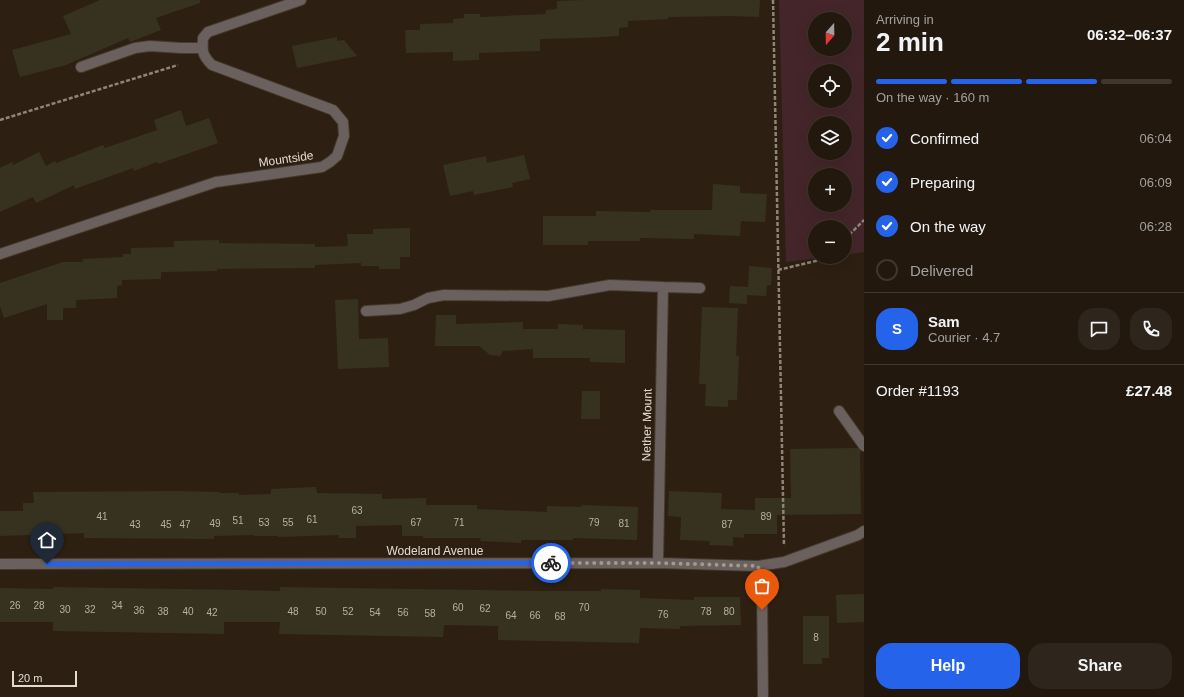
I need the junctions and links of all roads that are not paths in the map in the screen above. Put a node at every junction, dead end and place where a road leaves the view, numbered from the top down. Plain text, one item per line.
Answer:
1 (301, 0) edge
2 (203, 52) junction
3 (81, 67) dead end
4 (0, 254) edge
5 (663, 287) junction
6 (700, 288) dead end
7 (366, 311) dead end
8 (839, 411) dead end
9 (864, 446) edge
10 (864, 531) edge
11 (658, 563) junction
12 (0, 564) edge
13 (758, 566) junction
14 (763, 697) edge

1 - 2 street
2 - 3 street
2 - 4 street, Mountside
5 - 6 street
5 - 7 street
5 - 11 street, Nether Mount
8 - 9 street
10 - 13 street, Wodeland Avenue
11 - 12 street, Wodeland Avenue
11 - 13 street, Wodeland Avenue
13 - 14 street

